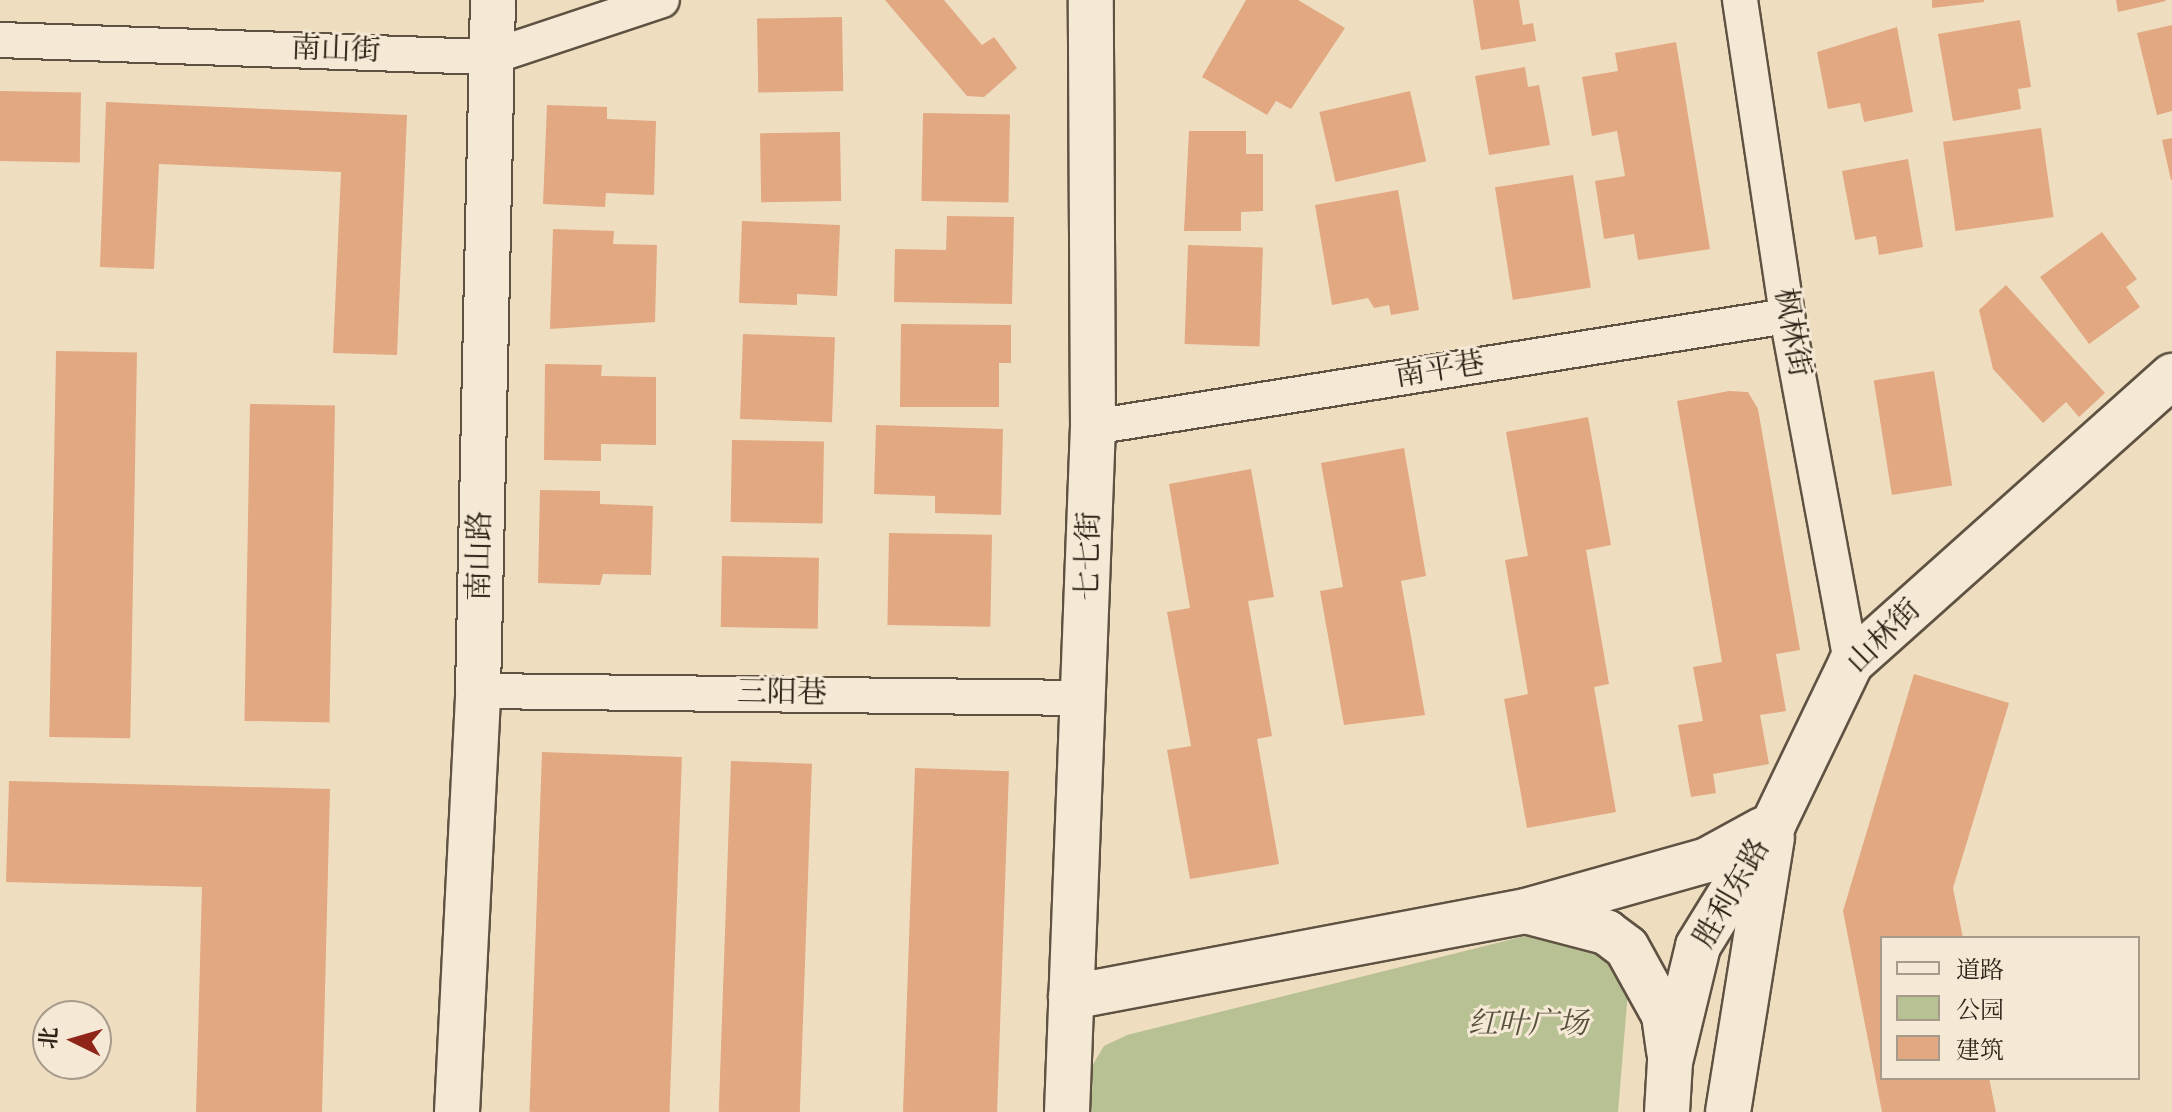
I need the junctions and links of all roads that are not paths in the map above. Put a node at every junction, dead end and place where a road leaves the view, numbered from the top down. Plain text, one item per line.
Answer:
1 (493, 0) edge
2 (662, 0) edge
3 (1091, 0) edge
4 (1740, 0) edge
5 (0, 40) edge
6 (491, 57) junction
7 (1787, 316) junction
8 (2172, 376) edge
9 (1093, 427) junction
10 (1851, 663) junction
11 (478, 691) junction
12 (1086, 698) junction
13 (1774, 823) junction
14 (1526, 911) junction
15 (1071, 997) junction
16 (1670, 1062) junction
17 (457, 1112) edge
18 (1067, 1112) edge
19 (1667, 1112) edge
20 (1728, 1112) edge

1 - 6 main road, 南山路
2 - 6 street, 南山街
3 - 9 main road, 七七街
4 - 7 street, 枫林街
5 - 6 street, 南山街
6 - 11 main road, 南山路
7 - 9 street, 南平巷
7 - 10 street, 枫林街
8 - 10 main road, 山林街
9 - 12 main road, 七七街
10 - 13 main road, 山林街
11 - 12 street, 三阳巷
11 - 17 main road, 南山路
12 - 15 main road, 七七街
13 - 14 main road
13 - 16 main road, 胜利东路
13 - 20 main road, 胜利东路
14 - 15 main road
14 - 16 main road
15 - 18 main road, 七七街
16 - 19 main road, 胜利东路

